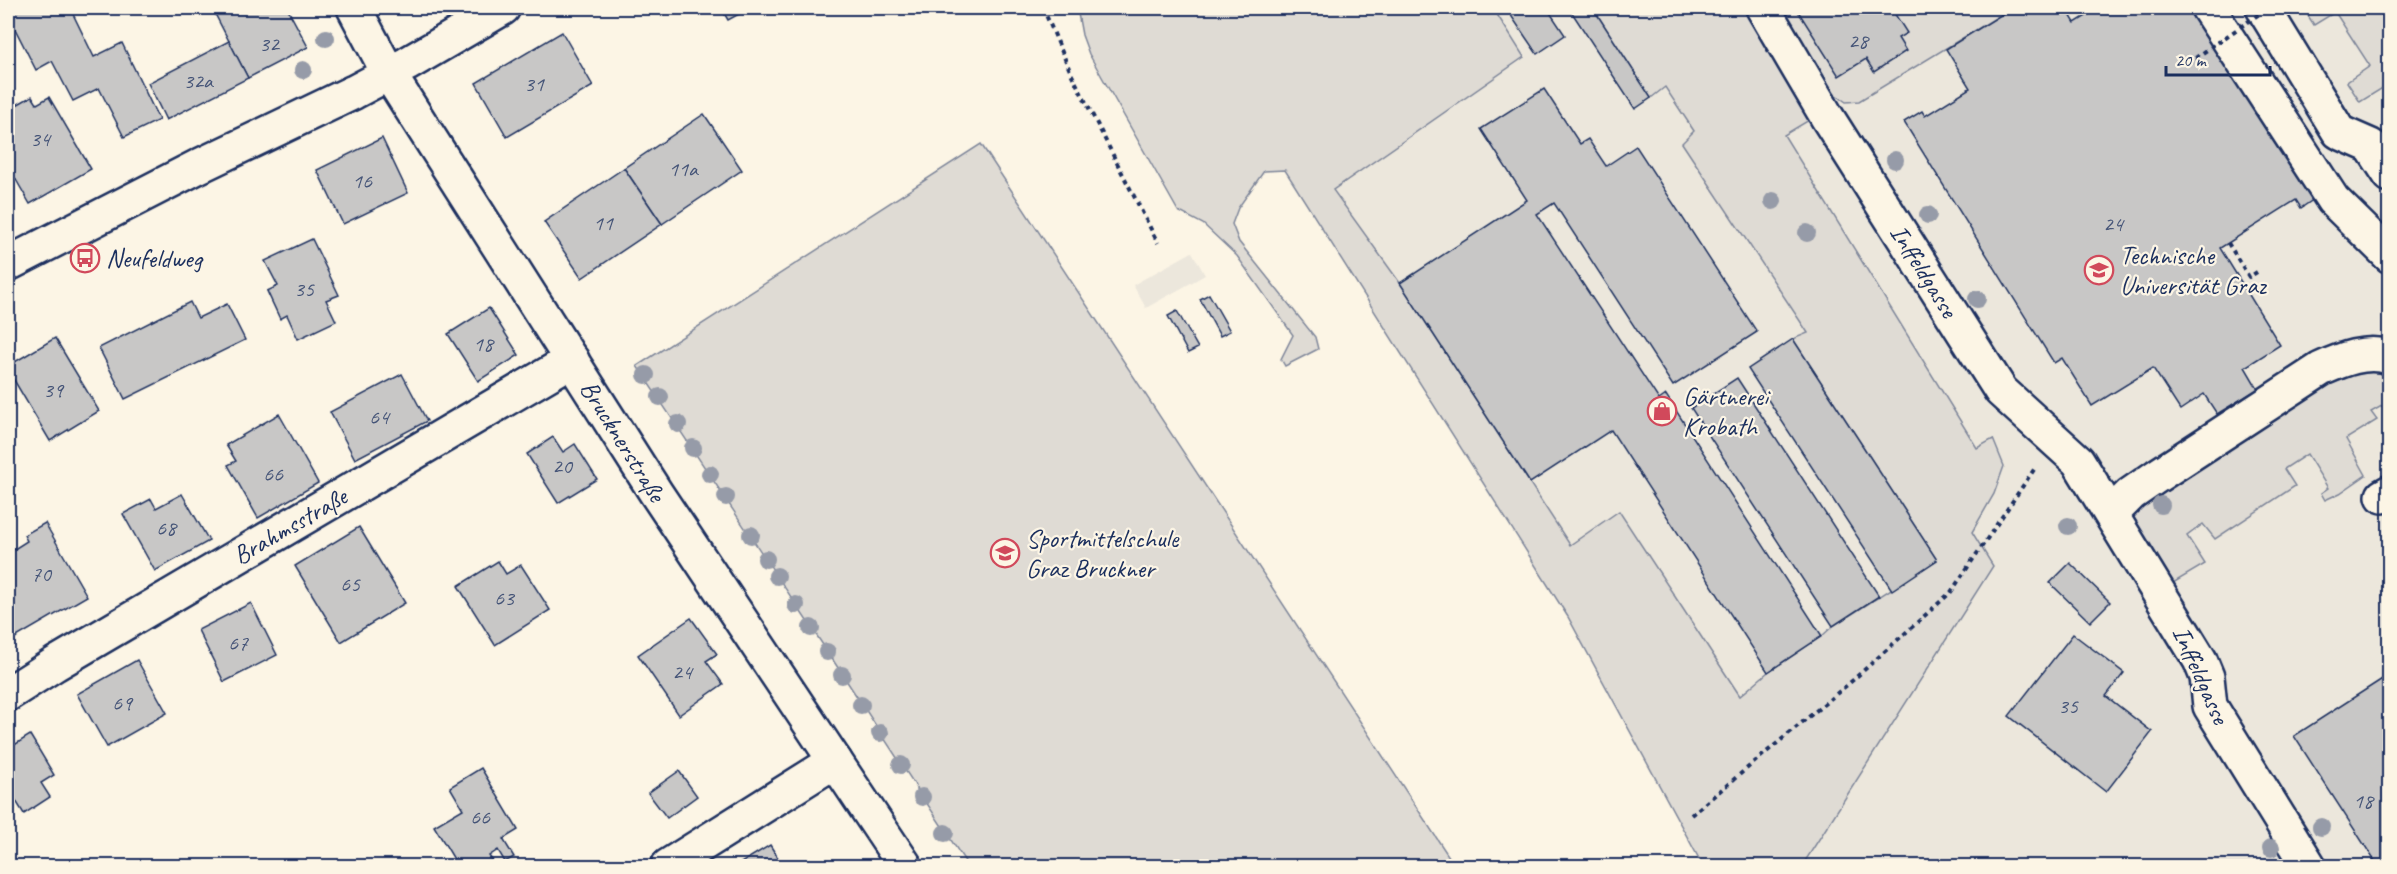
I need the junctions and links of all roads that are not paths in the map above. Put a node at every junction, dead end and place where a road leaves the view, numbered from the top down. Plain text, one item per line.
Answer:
1 (354, 8) edge
2 (503, 8) edge
3 (1762, 8) edge
4 (2208, 8) edge
5 (2264, 9) edge
6 (389, 74) junction
7 (2390, 175) edge
8 (2390, 256) edge
9 (8, 264) edge
10 (2390, 357) edge
11 (572, 360) junction
12 (2112, 513) junction
13 (8, 694) edge
14 (835, 761) junction
15 (668, 867) edge
16 (905, 867) edge
17 (2309, 867) edge

1 - 6 street, Brucknerstraße
2 - 6 street
3 - 12 street, Inffeldgasse
4 - 8 street
5 - 7 street
6 - 9 street
6 - 11 street, Brucknerstraße
10 - 12 street
11 - 13 street, Brahmsstraße
11 - 14 street, Brucknerstraße
12 - 17 street, Inffeldgasse
14 - 15 street
14 - 16 street, Brucknerstraße

